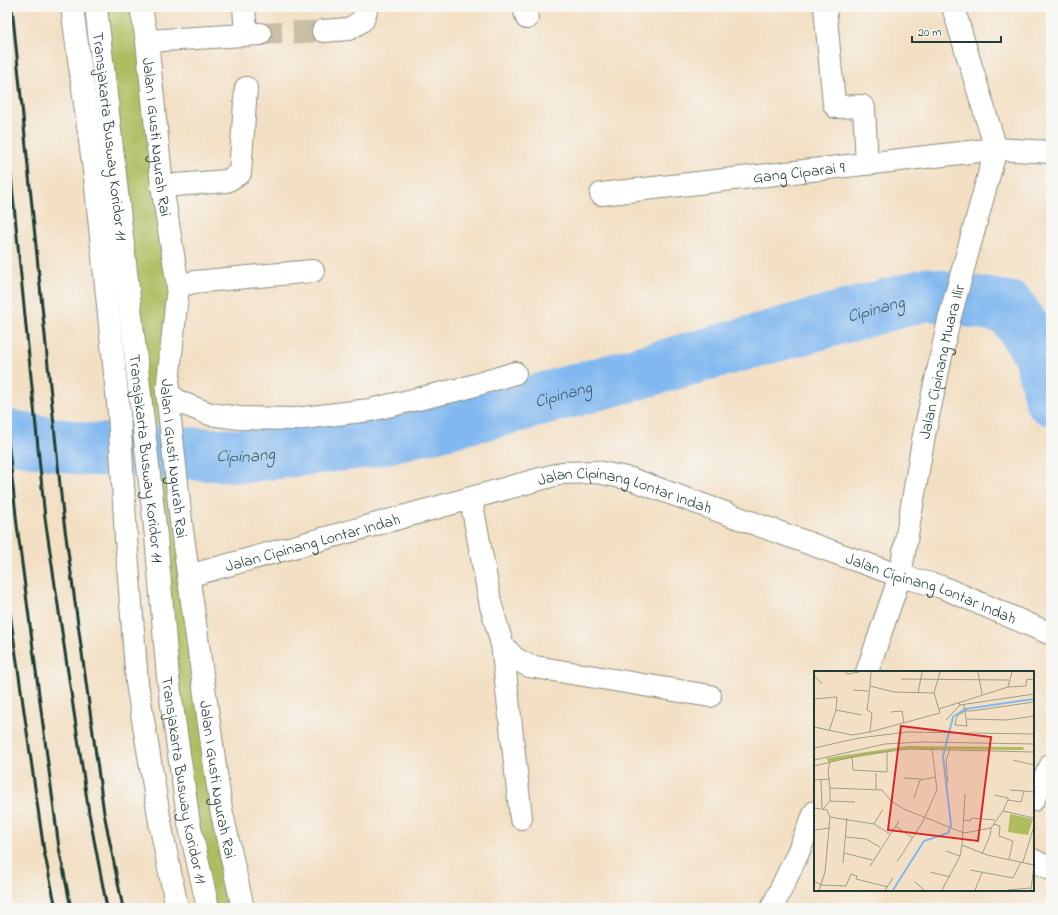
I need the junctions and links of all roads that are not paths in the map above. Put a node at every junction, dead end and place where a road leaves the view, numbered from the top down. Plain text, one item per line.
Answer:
1 (72, 7) edge
2 (96, 7) edge
3 (141, 7) edge
4 (244, 7) edge
5 (366, 7) edge
6 (825, 7) edge
7 (953, 7) edge
8 (323, 31) tunnel mouth
9 (147, 41) junction
10 (246, 88) dead end
11 (996, 150) junction
12 (1051, 152) edge
13 (867, 164) junction
14 (162, 186) junction
15 (601, 194) dead end
16 (313, 271) dead end
17 (178, 286) junction
18 (515, 373) dead end
19 (166, 392) junction
20 (471, 499) junction
21 (188, 576) junction
22 (900, 576) junction
23 (1051, 634) edge
24 (502, 644) junction
25 (867, 671) edge
26 (710, 696) dead end
27 (1051, 765) edge
28 (1034, 798) edge
29 (814, 814) edge
30 (521, 818) dead end
31 (1034, 860) edge
32 (1051, 869) edge
33 (177, 908) edge
34 (208, 908) edge
35 (243, 908) edge
36 (772, 908) edge

1 - 33 street
2 - 34 street, Transjakarta Busway Koridor 11
3 - 9 street, Jalan I Gusti Ngurah Rai
4 - 9 street
5 - 8 street
6 - 13 street
7 - 11 street
9 - 14 street, Jalan I Gusti Ngurah Rai
10 - 14 street
11 - 12 street
11 - 13 street, Gang Ciparai 9
11 - 22 street, Jalan Cipinang Muara Ilir
13 - 15 street, Gang Ciparai 9
14 - 17 street, Jalan I Gusti Ngurah Rai
16 - 17 street
17 - 19 street, Jalan I Gusti Ngurah Rai
18 - 19 street
19 - 21 street, Jalan I Gusti Ngurah Rai
20 - 21 street, Jalan Cipinang Lontar Indah
20 - 22 street, Jalan Cipinang Lontar Indah
20 - 24 street
21 - 35 street, Jalan I Gusti Ngurah Rai
22 - 23 street, Jalan Cipinang Lontar Indah
22 - 25 street, Jalan Cipinang Muara Ilir
24 - 26 street
24 - 30 street
27 - 28 street
29 - 36 street
31 - 32 street

